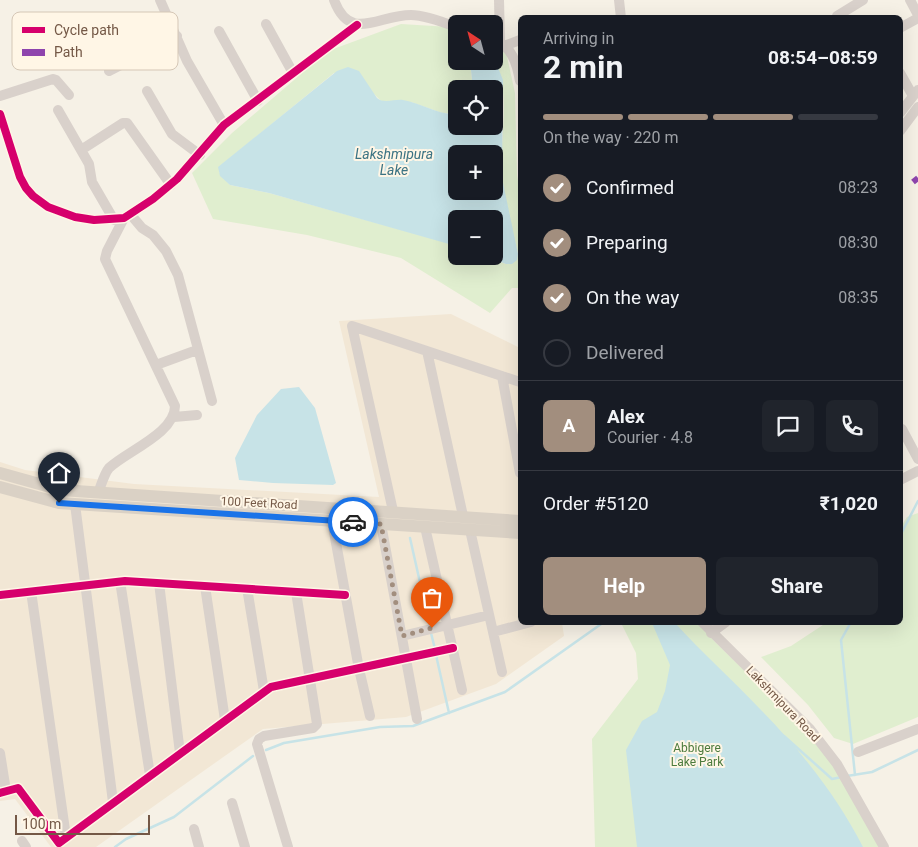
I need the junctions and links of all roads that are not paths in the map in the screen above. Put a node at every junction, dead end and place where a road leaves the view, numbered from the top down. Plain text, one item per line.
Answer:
1 (160, 0) edge
2 (334, 0) edge
3 (499, 0) edge
4 (619, 0) edge
5 (863, 0) edge
6 (910, 0) edge
7 (166, 12) edge
8 (499, 15) edge
9 (621, 15) edge
10 (839, 15) edge
11 (918, 16) edge
12 (266, 24) dead end
13 (448, 24) edge
14 (357, 25) junction
15 (903, 26) edge
16 (219, 31) dead end
17 (178, 38) edge
18 (518, 40) edge
19 (503, 42) edge
20 (503, 48) edge
21 (518, 70) edge
22 (293, 73) junction
23 (903, 77) edge
24 (147, 91) dead end
25 (916, 93) edge
26 (69, 95) dead end
27 (0, 96) edge
28 (258, 101) junction
29 (918, 107) edge
30 (903, 109) edge
31 (58, 110) dead end
32 (0, 114) edge
33 (224, 126) junction
34 (903, 127) edge
35 (81, 150) junction
36 (200, 155) junction
37 (171, 185) junction
38 (123, 218) junction
39 (197, 350) junction
40 (427, 351) junction
41 (156, 365) junction
42 (502, 376) junction
43 (518, 381) edge
44 (212, 401) dead end
45 (196, 414) dead end
46 (174, 417) junction
47 (903, 431) edge
48 (918, 459) edge
49 (518, 462) edge
50 (918, 471) edge
51 (0, 473) edge
52 (903, 478) edge
53 (0, 487) edge
54 (98, 493) junction
55 (75, 504) junction
56 (393, 511) junction
57 (463, 516) junction
58 (332, 521) junction
59 (518, 521) edge
60 (381, 524) junction
61 (425, 527) junction
62 (470, 530) junction
63 (518, 533) edge
64 (120, 581) junction
65 (159, 583) junction
66 (84, 586) junction
67 (205, 586) junction
68 (247, 588) junction
69 (31, 591) junction
70 (296, 592) junction
71 (0, 595) edge
72 (345, 595) junction
73 (489, 615) junction
74 (447, 625) junction
75 (520, 625) edge
76 (704, 625) edge
77 (722, 625) edge
78 (493, 632) junction
79 (711, 633) junction
80 (402, 636) junction
81 (453, 648) junction
82 (407, 658) junction
83 (359, 669) junction
84 (502, 672) dead end
85 (310, 678) junction
86 (462, 690) dead end
87 (264, 691) junction
88 (370, 716) dead end
89 (418, 719) dead end
90 (225, 720) junction
91 (918, 729) edge
92 (858, 752) dead end
93 (0, 753) edge
94 (180, 753) junction
95 (150, 775) junction
96 (3, 792) edge
97 (113, 802) junction
98 (232, 802) dead end
99 (194, 829) dead end
100 (66, 837) junction
101 (199, 847) edge
102 (245, 847) edge
103 (288, 847) edge
104 (884, 847) edge

1 - 7 street
2 - 14 street
3 - 8 street
4 - 9 street
5 - 10 street
6 - 11 street
11 - 15 street
12 - 22 street
13 - 14 street
14 - 22 street
16 - 28 street
17 - 33 street
18 - 19 street
20 - 21 street
22 - 28 street
23 - 25 street
24 - 36 street
25 - 30 street
26 - 27 street
28 - 33 street
29 - 34 street
31 - 35 street
32 - 38 street
33 - 36 street
35 - 37 street
35 - 38 street
36 - 37 street
37 - 38 street
38 - 39 street
38 - 41 street
39 - 41 street
39 - 44 street
40 - 42 street
40 - 56 street
40 - 57 street
41 - 46 street
42 - 43 street
42 - 49 street
45 - 46 street
46 - 54 street
47 - 48 street
50 - 52 street
51 - 54 main road, 100 Feet Road
53 - 55 main road, 100 Feet Road
54 - 56 main road, 100 Feet Road
55 - 58 main road, 100 Feet Road
55 - 66 street
56 - 57 main road, 100 Feet Road
57 - 59 main road, 100 Feet Road
58 - 60 main road, 100 Feet Road
58 - 72 street
60 - 61 main road, 100 Feet Road
60 - 80 street
61 - 62 main road, 100 Feet Road
61 - 74 street
62 - 63 main road, 100 Feet Road
62 - 73 street
64 - 65 street
64 - 66 street
64 - 95 street
65 - 67 street
65 - 94 street
66 - 69 street
66 - 97 street
67 - 68 street
67 - 90 street
68 - 70 street
68 - 87 street
69 - 71 street
69 - 100 street
70 - 72 street
70 - 85 street
72 - 83 street
73 - 74 street
73 - 78 street
74 - 80 street
74 - 81 street
75 - 78 street
76 - 79 street, Lakshmipura Road
77 - 79 street
78 - 84 street
79 - 104 street, Lakshmipura Road
80 - 82 street
81 - 82 street
81 - 86 street
82 - 83 street
82 - 89 street
83 - 85 street
83 - 88 street
85 - 87 street
85 - 103 street
87 - 90 street
90 - 94 street
91 - 92 street
93 - 96 street
94 - 95 street
95 - 97 street
96 - 100 street
97 - 100 street
98 - 102 street
99 - 101 street

